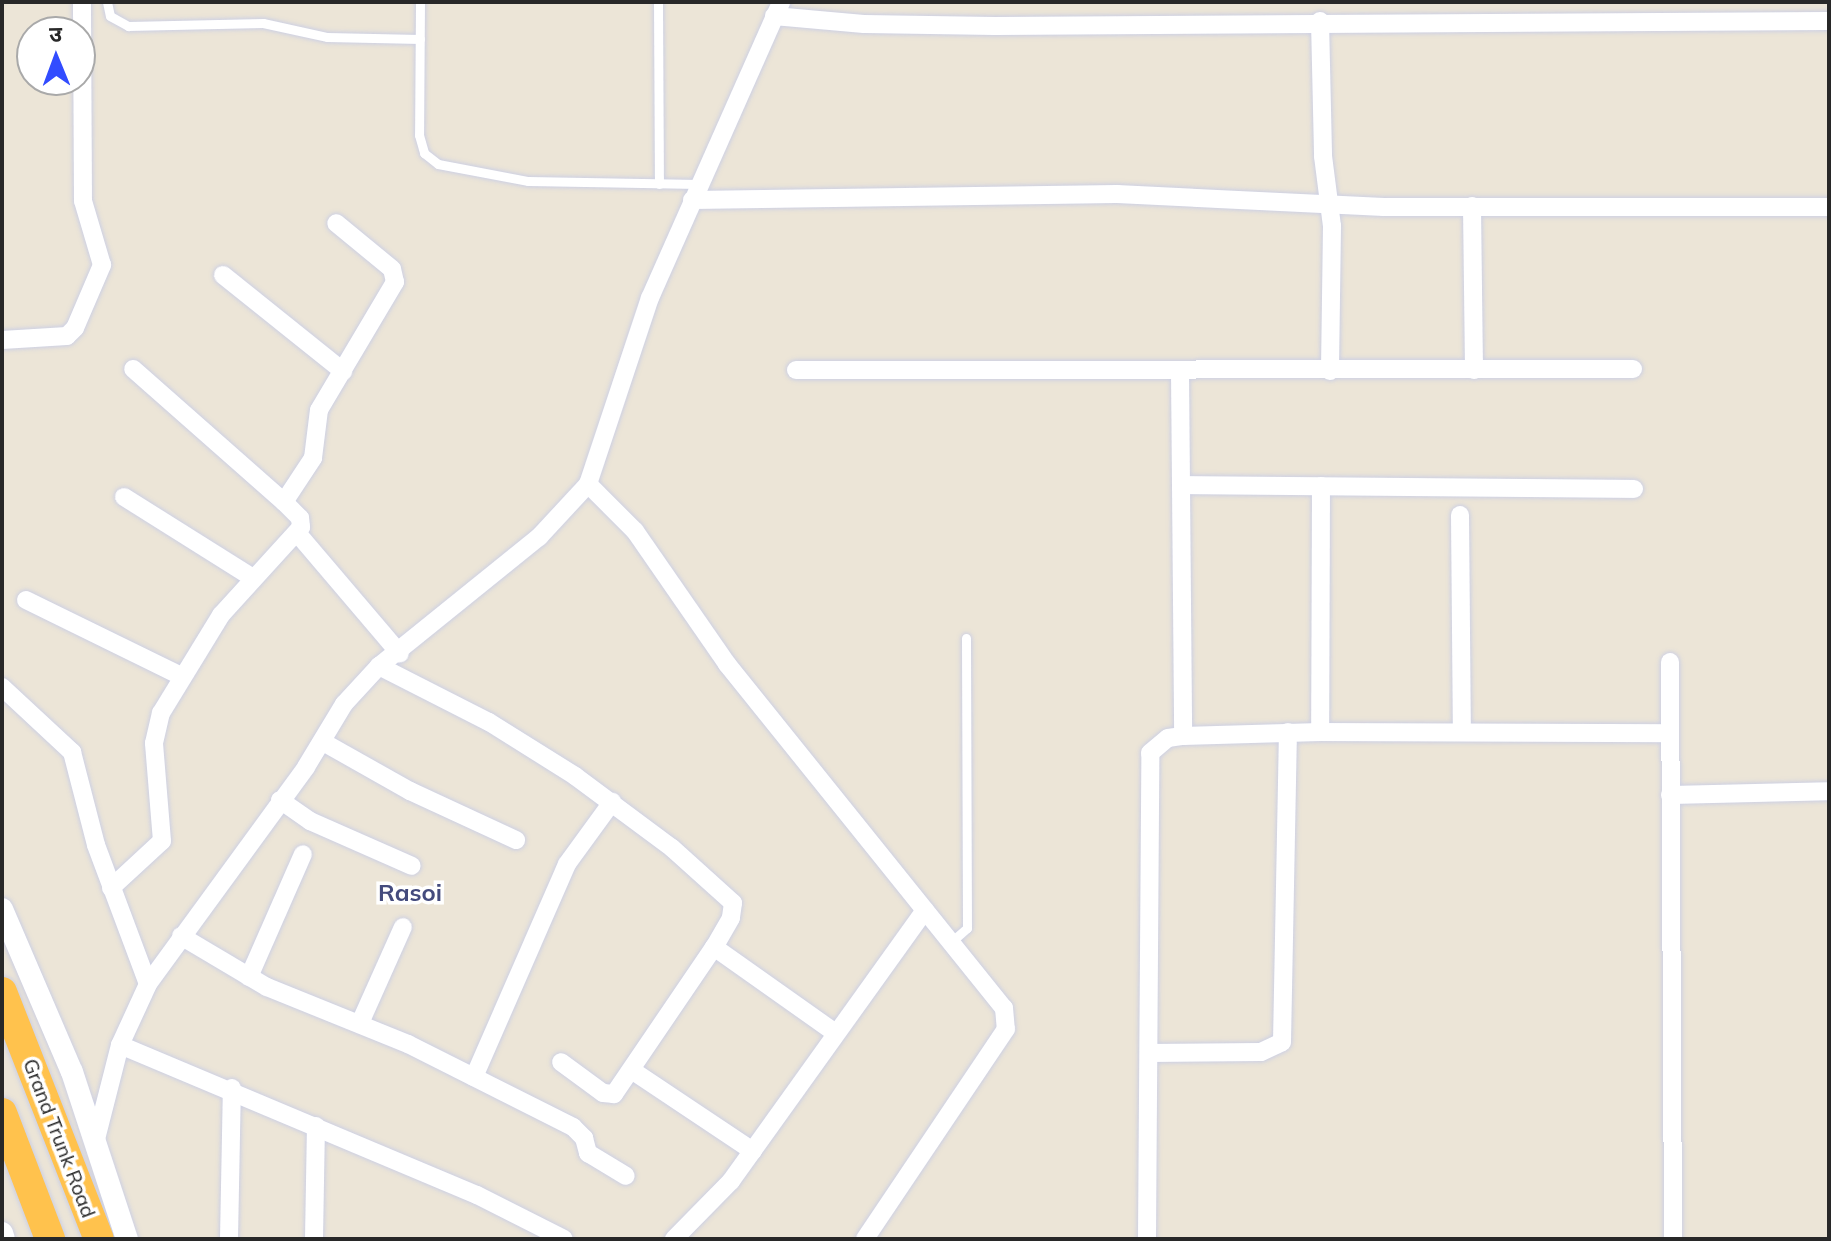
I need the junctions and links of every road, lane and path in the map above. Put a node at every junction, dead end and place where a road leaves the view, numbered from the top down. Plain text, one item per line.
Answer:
1 (82, 2) edge
2 (107, 2) edge
3 (420, 2) edge
4 (658, 2) edge
5 (778, 9) edge
6 (1464, 11) edge
7 (812, 12) edge
8 (1320, 21) junction
9 (1829, 21) edge
10 (420, 39) junction
11 (659, 184) junction
12 (695, 192) junction
13 (1329, 205) junction
14 (1472, 206) junction
15 (1829, 207) edge
16 (336, 223) dead end
17 (223, 275) dead end
18 (2, 340) edge
19 (133, 369) dead end
20 (1633, 369) dead end
21 (796, 370) dead end
22 (1474, 370) junction
23 (343, 371) junction
24 (1330, 371) junction
25 (1180, 372) junction
26 (588, 484) junction
27 (1181, 485) junction
28 (1321, 486) junction
29 (1634, 489) dead end
30 (124, 497) dead end
31 (284, 502) junction
32 (1460, 515) dead end
33 (298, 534) junction
34 (253, 578) junction
35 (26, 600) dead end
36 (966, 638) dead end
37 (400, 654) junction
38 (1670, 662) dead end
39 (379, 666) junction
40 (181, 676) junction
41 (2, 687) edge
42 (1462, 731) junction
43 (1288, 732) junction
44 (1320, 732) junction
45 (1670, 733) junction
46 (1183, 736) junction
47 (323, 742) junction
48 (1829, 791) edge
49 (1670, 795) junction
50 (280, 800) junction
51 (612, 802) junction
52 (516, 840) dead end
53 (303, 854) dead end
54 (412, 866) dead end
55 (111, 888) junction
56 (2, 909) edge
57 (925, 910) junction
58 (403, 927) dead end
59 (181, 936) junction
60 (951, 942) junction
61 (714, 947) junction
62 (249, 977) junction
63 (148, 984) junction
64 (2, 992) edge
65 (360, 1023) junction
66 (834, 1032) junction
67 (120, 1045) junction
68 (1149, 1053) junction
69 (561, 1062) dead end
70 (633, 1071) junction
71 (474, 1077) junction
72 (232, 1088) junction
73 (2, 1113) edge
74 (316, 1126) junction
75 (95, 1143) junction
76 (753, 1151) junction
77 (626, 1176) dead end
78 (2, 1233) edge
79 (4, 1239) edge
80 (50, 1239) edge
81 (99, 1239) edge
82 (127, 1239) edge
83 (229, 1239) edge
84 (314, 1239) edge
85 (564, 1239) edge
86 (674, 1239) edge
87 (865, 1239) edge
88 (1147, 1239) edge
89 (1673, 1239) edge

1 - 18 street
2 - 10 lane
3 - 10 lane
4 - 11 lane
5 - 7 street
5 - 12 street
6 - 8 street
6 - 9 street
7 - 8 street
8 - 13 street
10 - 11 lane
11 - 12 lane
12 - 13 street
12 - 26 street
13 - 14 street
13 - 24 street
14 - 15 street
14 - 22 street
16 - 23 street
17 - 23 street
19 - 31 street
20 - 22 street
21 - 25 street
22 - 24 street
23 - 31 street
24 - 25 street
25 - 27 street
26 - 37 street
26 - 57 street
27 - 28 street
27 - 46 street
28 - 29 street
28 - 44 street
30 - 34 street
31 - 33 street
32 - 42 street
33 - 34 street
33 - 37 street
34 - 40 street
35 - 40 street
36 - 60 lane
37 - 39 street
38 - 45 street
39 - 47 street
39 - 51 street
40 - 55 street
41 - 55 street
42 - 44 street
42 - 45 street
43 - 44 street
43 - 46 street
43 - 68 street
45 - 49 street
46 - 68 street
47 - 50 street
47 - 52 street
48 - 49 street
49 - 89 street
50 - 54 street
50 - 59 street
51 - 61 street
51 - 71 street
53 - 62 street
55 - 63 street
56 - 75 street
57 - 60 street
57 - 66 street
58 - 65 street
59 - 62 street
59 - 63 street
60 - 87 street
61 - 66 street
61 - 70 street
62 - 65 street
63 - 67 street
64 - 81 highway, Grand Trunk Road
65 - 71 street
66 - 76 street
67 - 72 street
67 - 75 street
68 - 88 street
69 - 70 street
70 - 76 street
71 - 77 street
72 - 74 street
72 - 83 street
73 - 80 highway
74 - 84 street
74 - 85 street
75 - 82 street
76 - 86 street
78 - 79 street

